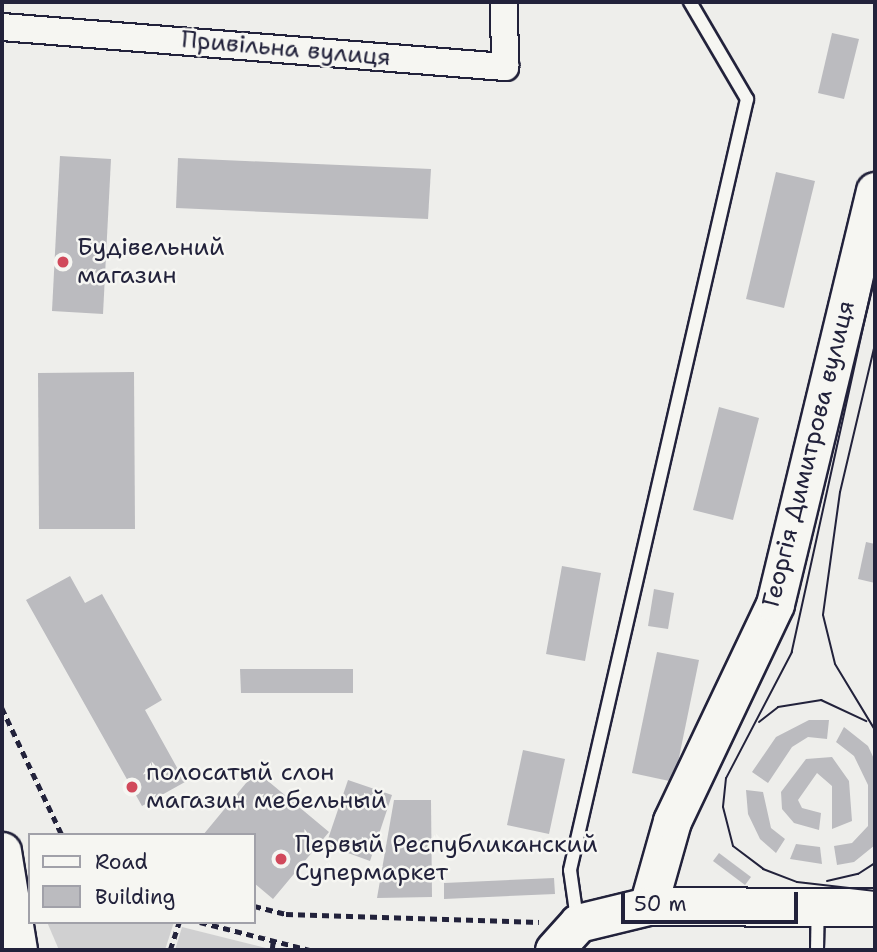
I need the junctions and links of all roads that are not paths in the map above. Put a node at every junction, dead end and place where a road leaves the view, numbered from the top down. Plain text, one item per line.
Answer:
1 (504, 2) edge
2 (690, 2) edge
3 (2, 27) edge
4 (875, 191) edge
5 (2, 851) edge
6 (648, 906) junction
7 (875, 907) edge
8 (818, 908) junction
9 (578, 923) junction
10 (18, 950) edge
11 (554, 950) edge
12 (817, 950) edge

1 - 3 street, Привільна вулиця
2 - 9 lane
4 - 6 street, Георгія Димитрова вулиця
5 - 10 street
6 - 8 street
6 - 9 street
7 - 8 street
8 - 12 lane
9 - 11 street

